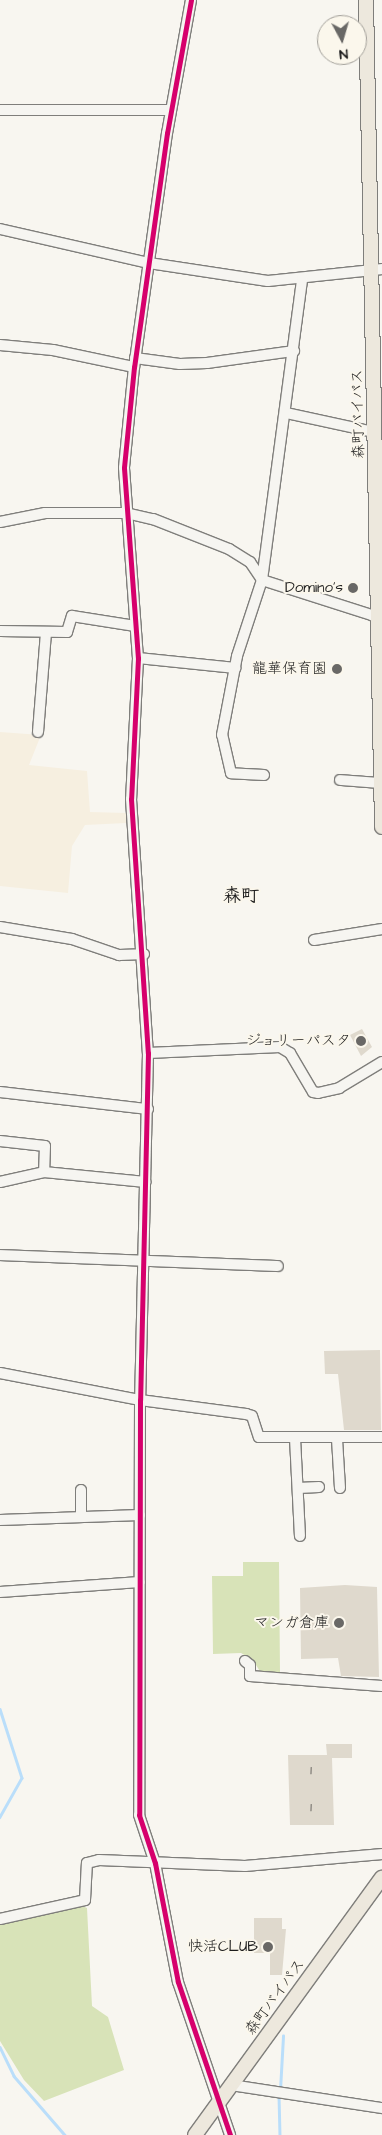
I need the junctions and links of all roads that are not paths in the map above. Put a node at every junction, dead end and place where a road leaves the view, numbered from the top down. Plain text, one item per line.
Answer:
1 (191, 0) edge
2 (366, 0) edge
3 (0, 110) edge
4 (172, 110) junction
5 (0, 229) edge
6 (149, 263) junction
7 (377, 270) edge
8 (302, 279) junction
9 (0, 345) edge
10 (294, 351) junction
11 (135, 363) junction
12 (286, 413) junction
13 (374, 432) junction
14 (126, 513) junction
15 (0, 522) edge
16 (262, 580) junction
17 (380, 621) edge
18 (135, 626) junction
19 (0, 631) edge
20 (46, 632) junction
21 (138, 658) junction
22 (235, 668) junction
23 (38, 732) dead end
24 (264, 776) dead end
25 (340, 780) dead end
26 (381, 783) edge
27 (382, 827) edge
28 (0, 927) edge
29 (382, 929) edge
30 (314, 940) dead end
31 (144, 954) junction
32 (148, 1053) junction
33 (382, 1062) edge
34 (0, 1092) edge
35 (148, 1109) junction
36 (0, 1141) edge
37 (44, 1172) junction
38 (0, 1182) edge
39 (146, 1182) junction
40 (0, 1255) edge
41 (144, 1262) junction
42 (278, 1266) dead end
43 (0, 1374) edge
44 (140, 1400) junction
45 (382, 1437) edge
46 (295, 1438) junction
47 (337, 1439) junction
48 (319, 1487) dead end
49 (298, 1488) junction
50 (340, 1488) dead end
51 (81, 1490) dead end
52 (140, 1515) junction
53 (81, 1517) junction
54 (0, 1520) edge
55 (300, 1536) dead end
56 (140, 1582) junction
57 (0, 1592) edge
58 (245, 1661) dead end
59 (382, 1686) edge
60 (382, 1854) edge
61 (155, 1863) junction
62 (382, 1878) edge
63 (0, 1919) edge
64 (231, 2085) junction
65 (219, 2101) junction
66 (382, 2108) edge
67 (195, 2135) edge
68 (230, 2135) edge

1 - 4 street
2 - 7 main road, 森町バイパス
3 - 4 street
4 - 6 street
5 - 6 street
6 - 8 street
6 - 11 street
7 - 8 street
7 - 13 main road, 森町バイパス
8 - 10 street
9 - 11 street
10 - 11 street
10 - 12 street
11 - 14 street
12 - 13 street
12 - 16 street
13 - 17 main road, 森町バイパス
14 - 15 street
14 - 16 street
14 - 18 street
16 - 17 street
16 - 22 street
17 - 26 main road, 森町バイパス
18 - 20 street
18 - 21 street
19 - 20 street
20 - 23 street
21 - 22 street
21 - 31 street
22 - 24 street
25 - 26 street
26 - 27 main road, 森町バイパス
28 - 31 street
29 - 30 street
31 - 32 street
32 - 33 street
32 - 35 street
34 - 35 street
35 - 39 street
36 - 37 street
37 - 38 street
37 - 39 street
39 - 41 street
40 - 41 street
41 - 42 street
41 - 44 street
43 - 44 street
44 - 46 street
44 - 52 street
45 - 47 street
46 - 47 street
46 - 49 street
47 - 50 street
48 - 49 street
49 - 55 street
51 - 53 street
52 - 53 street
52 - 56 street
53 - 54 street
56 - 57 street
56 - 61 street
58 - 59 street
60 - 61 street
61 - 63 street
61 - 65 street
62 - 64 main road, 森町バイパス
64 - 65 main road, 森町バイパス
64 - 66 street
65 - 67 main road, 森町バイパス
65 - 68 street

